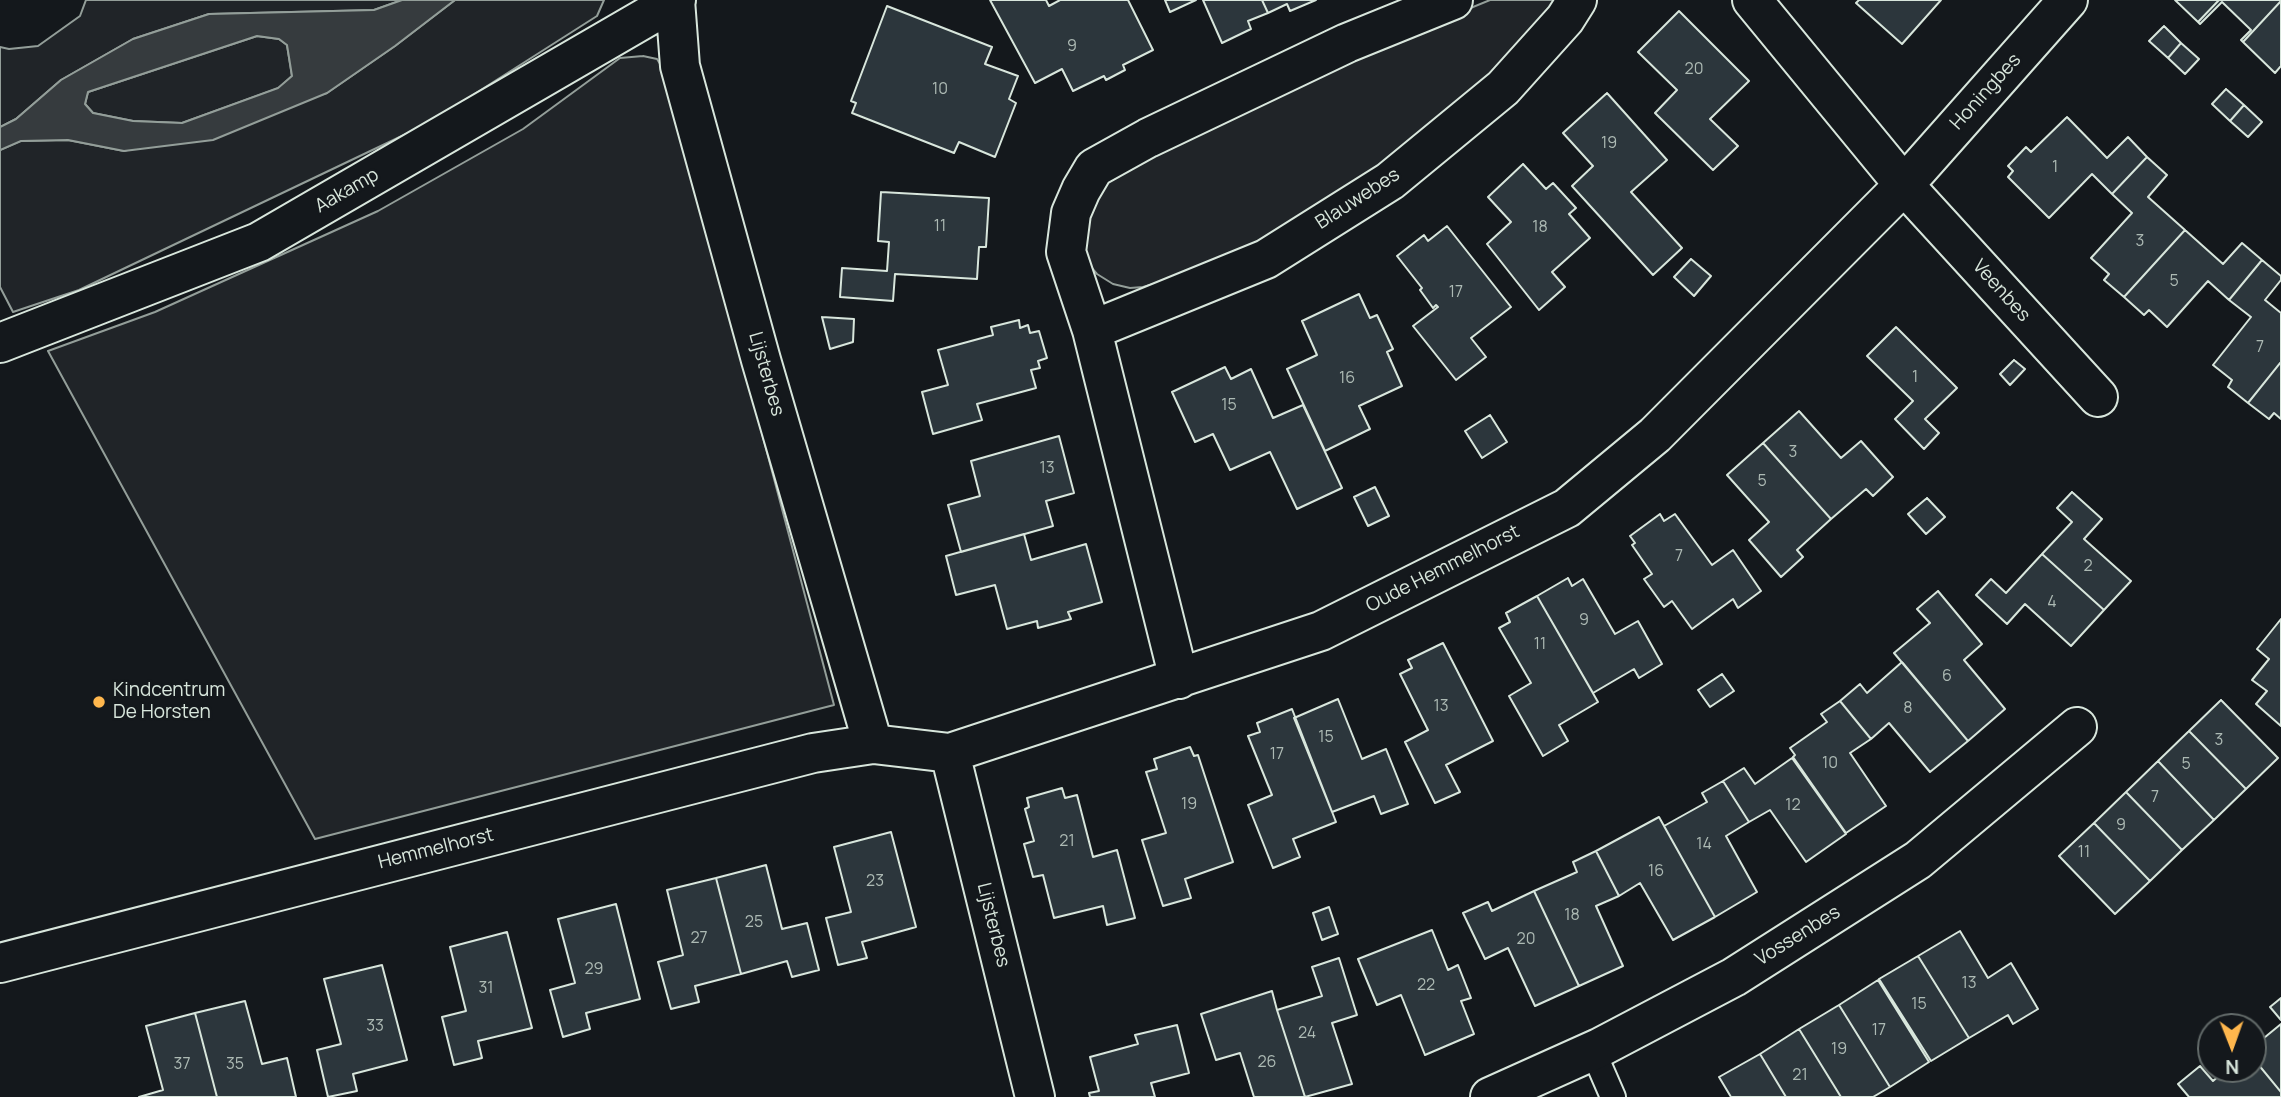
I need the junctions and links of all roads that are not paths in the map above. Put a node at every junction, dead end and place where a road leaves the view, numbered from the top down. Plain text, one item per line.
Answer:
1 (675, 0) edge
2 (1453, 0) edge
3 (1577, 0) edge
4 (1752, 0) edge
5 (2068, 0) edge
6 (1904, 185) junction
7 (1092, 330) junction
8 (0, 343) edge
9 (2098, 397) dead end
10 (1179, 679) junction
11 (2077, 727) dead end
12 (873, 744) junction
13 (950, 753) junction
14 (0, 963) edge
15 (1592, 1051) junction
16 (1035, 1097) edge
17 (1490, 1097) edge
18 (1613, 1097) edge

1 - 8 street, Aakamp
1 - 12 street, Lijsterbes
2 - 7 street
3 - 7 street, Blauwebes
4 - 6 street
5 - 6 street, Honingbes
6 - 9 street, Veenbes
6 - 10 street, Oude Hemmelhorst
7 - 10 street
10 - 13 street, Oude Hemmelhorst
11 - 15 street, Vossenbes
12 - 13 street, Oude Hemmelhorst
12 - 14 street, Hemmelhorst
13 - 16 street, Lijsterbes
15 - 17 street, Vossenbes
15 - 18 lane

